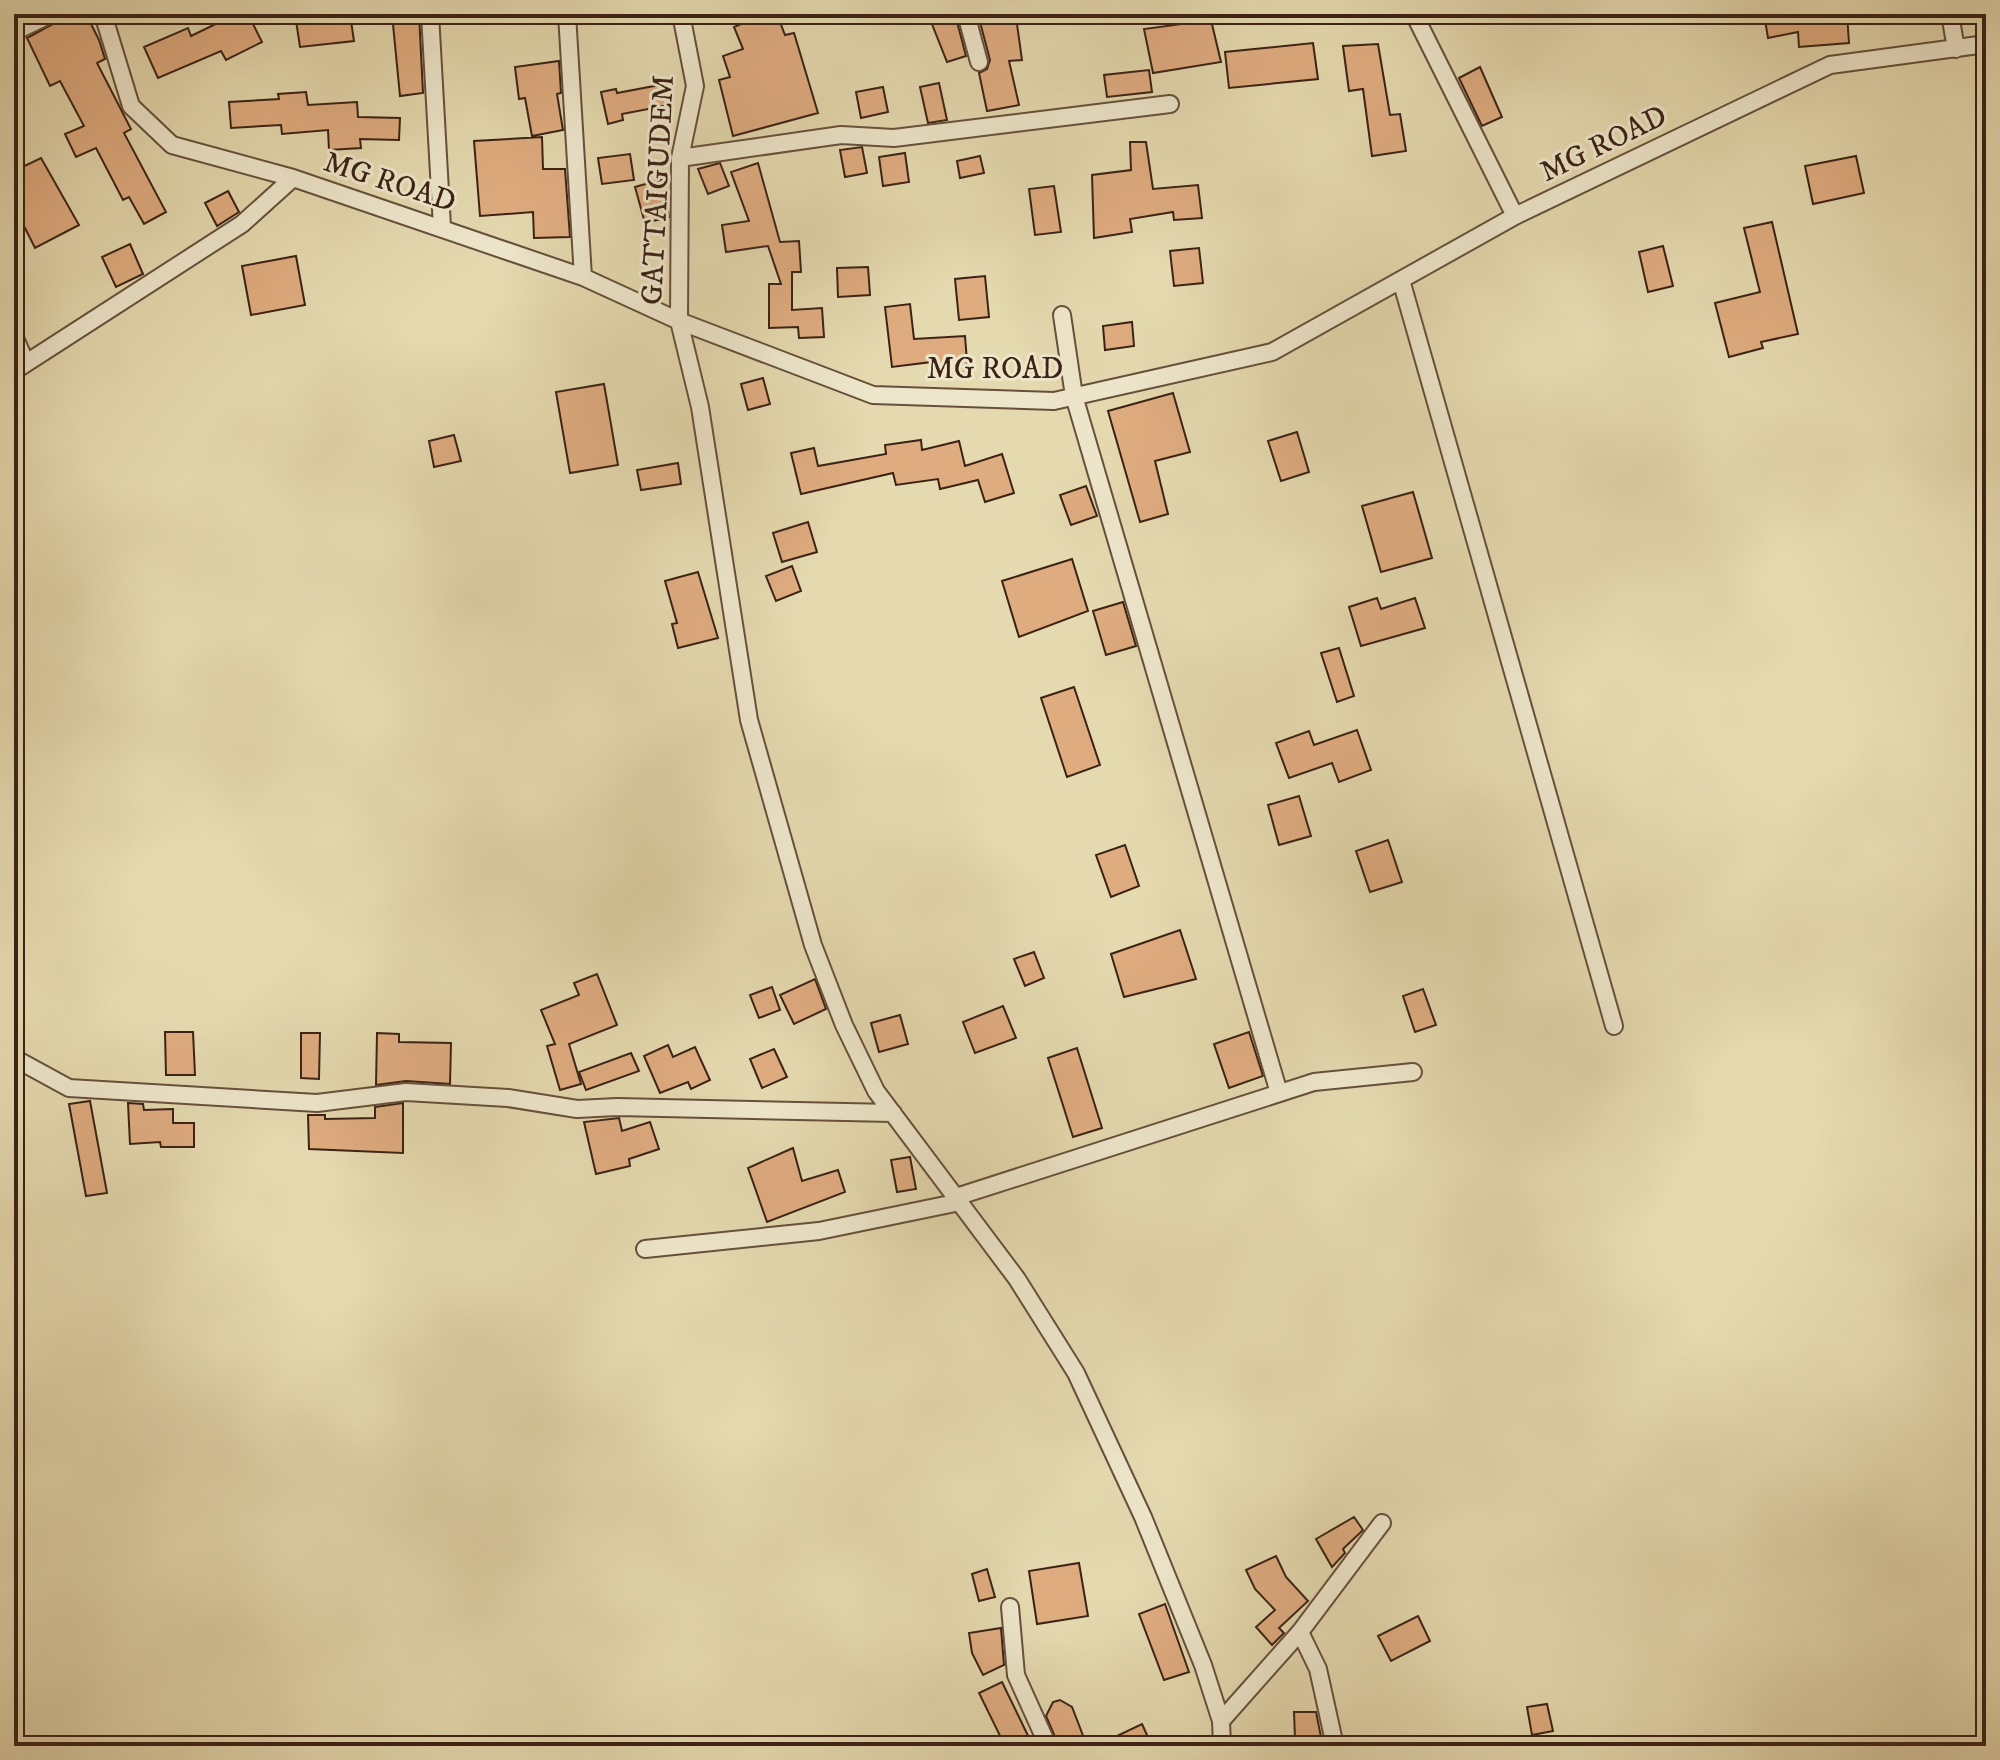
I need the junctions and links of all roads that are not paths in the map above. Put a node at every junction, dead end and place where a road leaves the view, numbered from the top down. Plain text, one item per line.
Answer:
1 (51, 14) edge
2 (103, 14) edge
3 (430, 14) edge
4 (567, 14) edge
5 (681, 14) edge
6 (966, 14) edge
7 (1414, 14) edge
8 (1950, 14) edge
9 (14, 32) edge
10 (1986, 44) edge
11 (1956, 49) junction
12 (979, 62) dead end
13 (1170, 104) dead end
14 (680, 158) junction
15 (293, 178) junction
16 (1515, 216) junction
17 (442, 227) junction
18 (583, 277) junction
19 (1401, 280) junction
20 (1062, 315) dead end
21 (679, 321) junction
22 (14, 336) edge
23 (20, 366) edge
24 (1074, 396) junction
25 (1614, 1026) dead end
26 (14, 1058) edge
27 (1413, 1072) dead end
28 (1279, 1093) junction
29 (893, 1113) junction
30 (958, 1199) junction
31 (645, 1249) dead end
32 (1382, 1523) dead end
33 (1010, 1607) dead end
34 (1300, 1632) junction
35 (1221, 1721) junction
36 (1048, 1746) edge
37 (1222, 1746) edge
38 (1335, 1746) edge

1 - 9 street
2 - 15 street, MG ROAD
3 - 17 street
4 - 18 street
5 - 14 street, GATTAIGUDEM
6 - 12 street
7 - 16 street
8 - 11 street
10 - 11 street, MG ROAD
11 - 16 street, MG ROAD
13 - 14 street
14 - 21 street, GATTAIGUDEM
15 - 17 street, MG ROAD
15 - 23 street
16 - 19 street, MG ROAD
17 - 18 street, MG ROAD
18 - 21 street, MG ROAD
19 - 24 street, MG ROAD
19 - 25 street
20 - 24 street
21 - 24 street, MG ROAD
21 - 29 street, GATTAIGUDEM
22 - 23 street
24 - 28 street
26 - 29 street
27 - 28 street
28 - 30 street
29 - 30 street, GATTAIGUDEM
30 - 31 street
30 - 35 street, GATTAIGUDEM
32 - 34 street
33 - 36 street
34 - 35 street
34 - 38 street
35 - 37 street, GATTAIGUDEM

